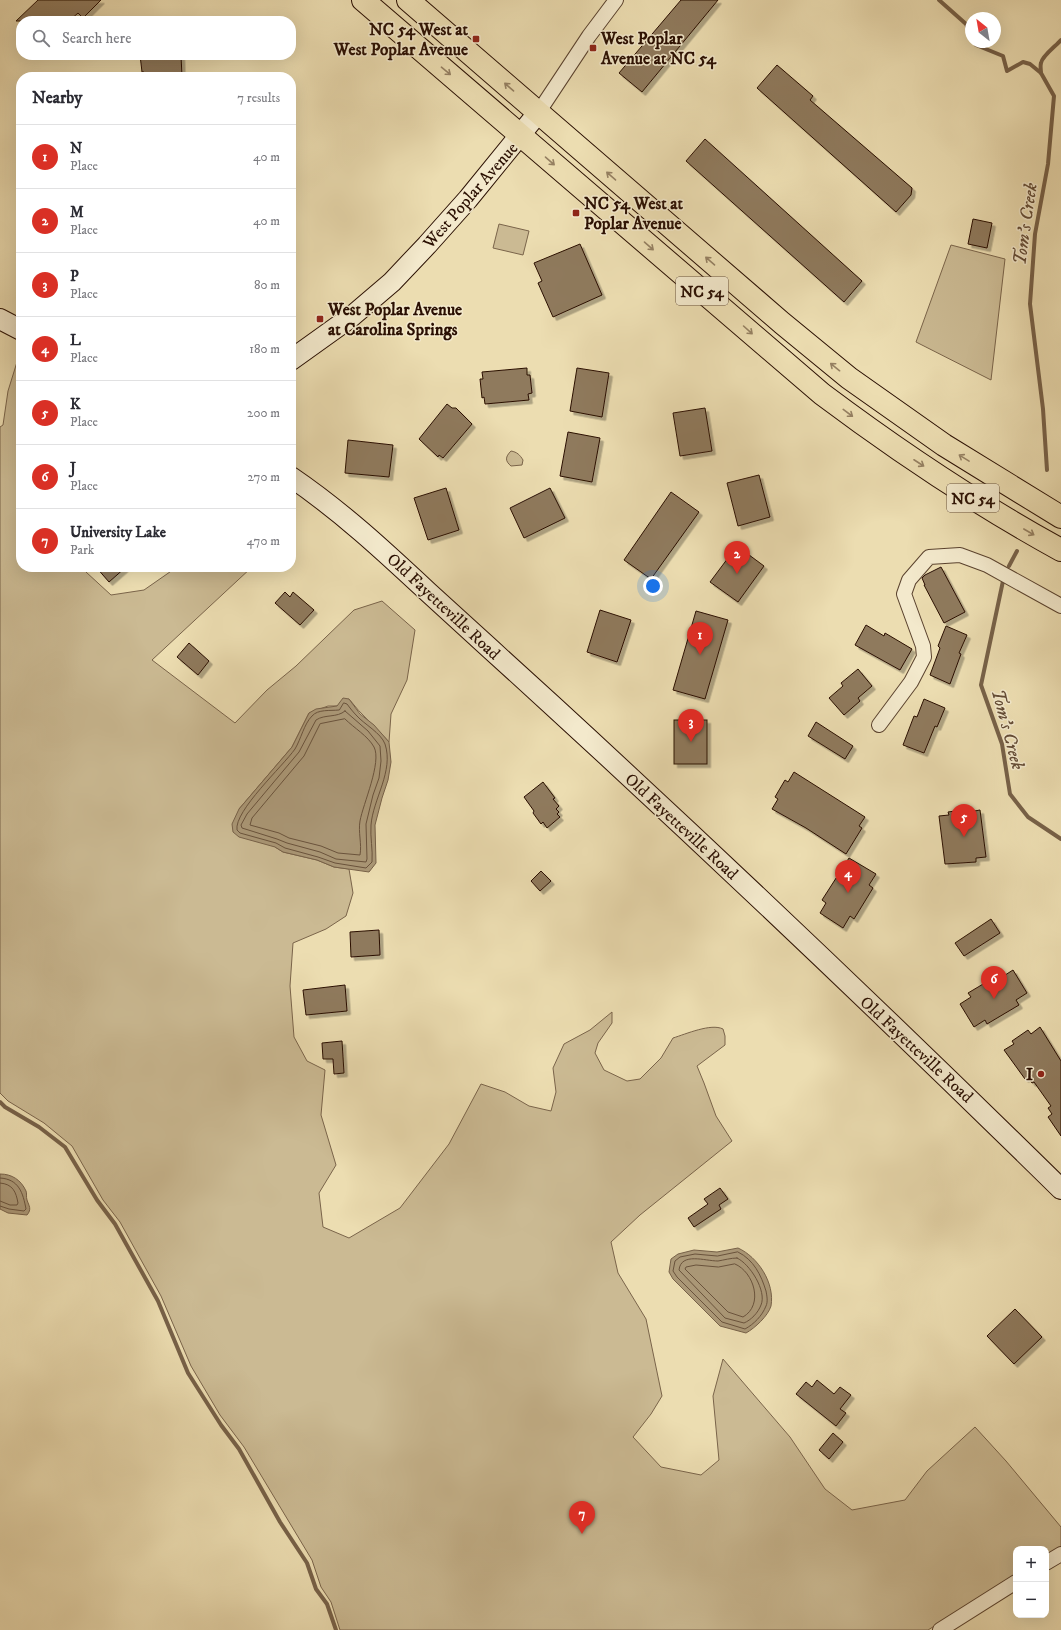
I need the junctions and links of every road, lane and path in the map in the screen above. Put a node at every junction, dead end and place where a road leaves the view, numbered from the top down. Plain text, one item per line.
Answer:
1 (363, 0) edge
2 (408, 0) edge
3 (616, 0) edge
4 (538, 113) junction
5 (521, 136) junction
6 (0, 319) edge
7 (16, 327) edge
8 (296, 356) edge
9 (296, 480) edge
10 (1061, 517) edge
11 (1061, 550) edge
12 (1061, 606) edge
13 (879, 725) dead end
14 (1061, 1189) edge
15 (1061, 1554) edge
16 (1049, 1561) edge
17 (1013, 1584) edge
18 (940, 1630) edge

1 -> 5 highway, NC 54
4 -> 2 highway, NC 54
3 - 4 street, West Poplar Avenue
4 - 5 street, West Poplar Avenue
10 -> 4 highway, NC 54
5 - 8 street, West Poplar Avenue
5 -> 11 highway, NC 54
6 - 7 street
9 - 14 street, Old Fayetteville Road
12 - 13 street
15 - 16 street
17 - 18 street

